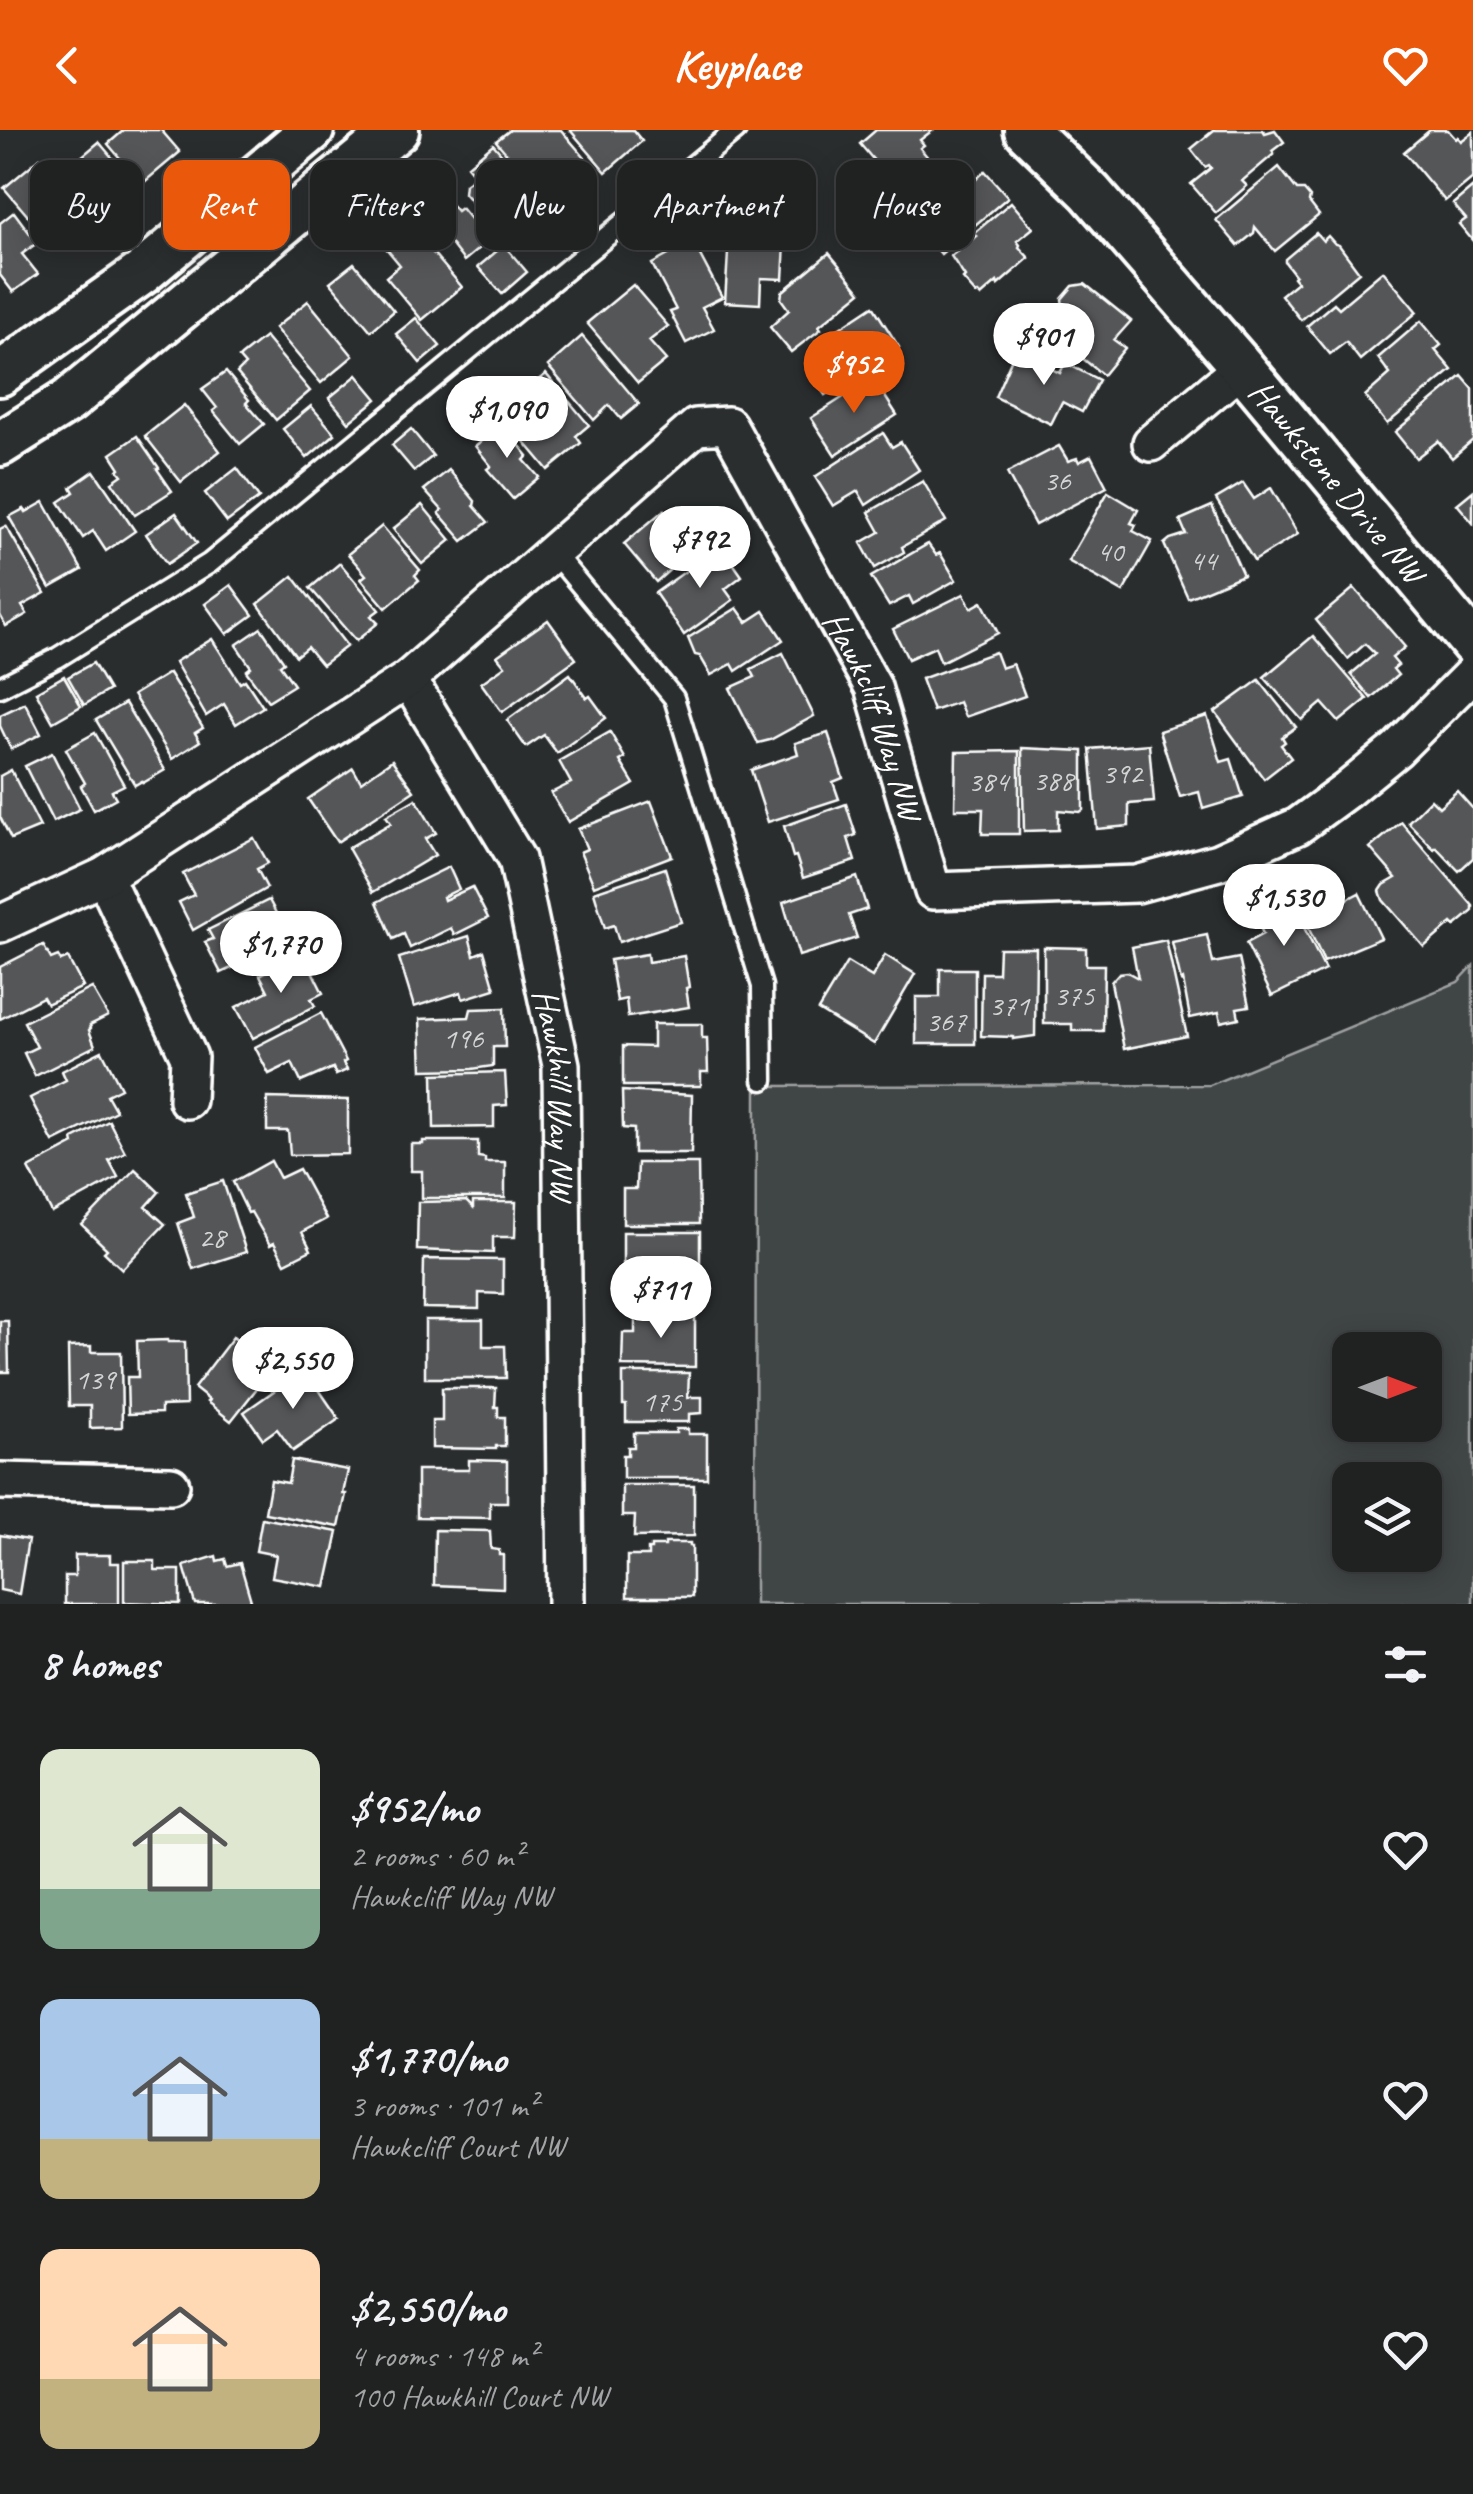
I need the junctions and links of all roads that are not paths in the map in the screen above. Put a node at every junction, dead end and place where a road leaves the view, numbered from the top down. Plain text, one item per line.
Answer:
1 (312, 130) edge
2 (397, 130) edge
3 (736, 130) edge
4 (1026, 130) edge
5 (1053, 130) edge
6 (1090, 192) junction
7 (142, 274) junction
8 (172, 314) junction
9 (1242, 367) junction
10 (0, 374) edge
11 (1150, 442) dead end
12 (0, 444) edge
13 (554, 552) junction
14 (1473, 644) edge
15 (1473, 673) edge
16 (408, 679) junction
17 (0, 687) edge
18 (104, 876) junction
19 (0, 924) edge
20 (763, 1080) dead end
21 (187, 1100) dead end
22 (0, 1481) edge
23 (171, 1485) dead end
24 (566, 1604) edge

1 - 7 street
2 - 8 street
3 - 17 lane
4 - 6 street, Hawkstone Drive NW
5 - 6 street, Hawkstone Drive NW
6 - 9 street, Hawkstone Drive NW
7 - 8 street
7 - 10 street
8 - 12 street
9 - 11 street, Hawkstone Drive NW
9 - 14 street, Hawkstone Drive NW
13 - 15 street, Hawkcliff Way NW
13 - 16 street, Hawkcliff Way NW
13 - 20 lane
16 - 18 street, Hawkcliff Way NW
16 - 24 street, Hawkhill Way NW
18 - 19 street, Hawkcliff Way NW
18 - 21 street
22 - 23 street

